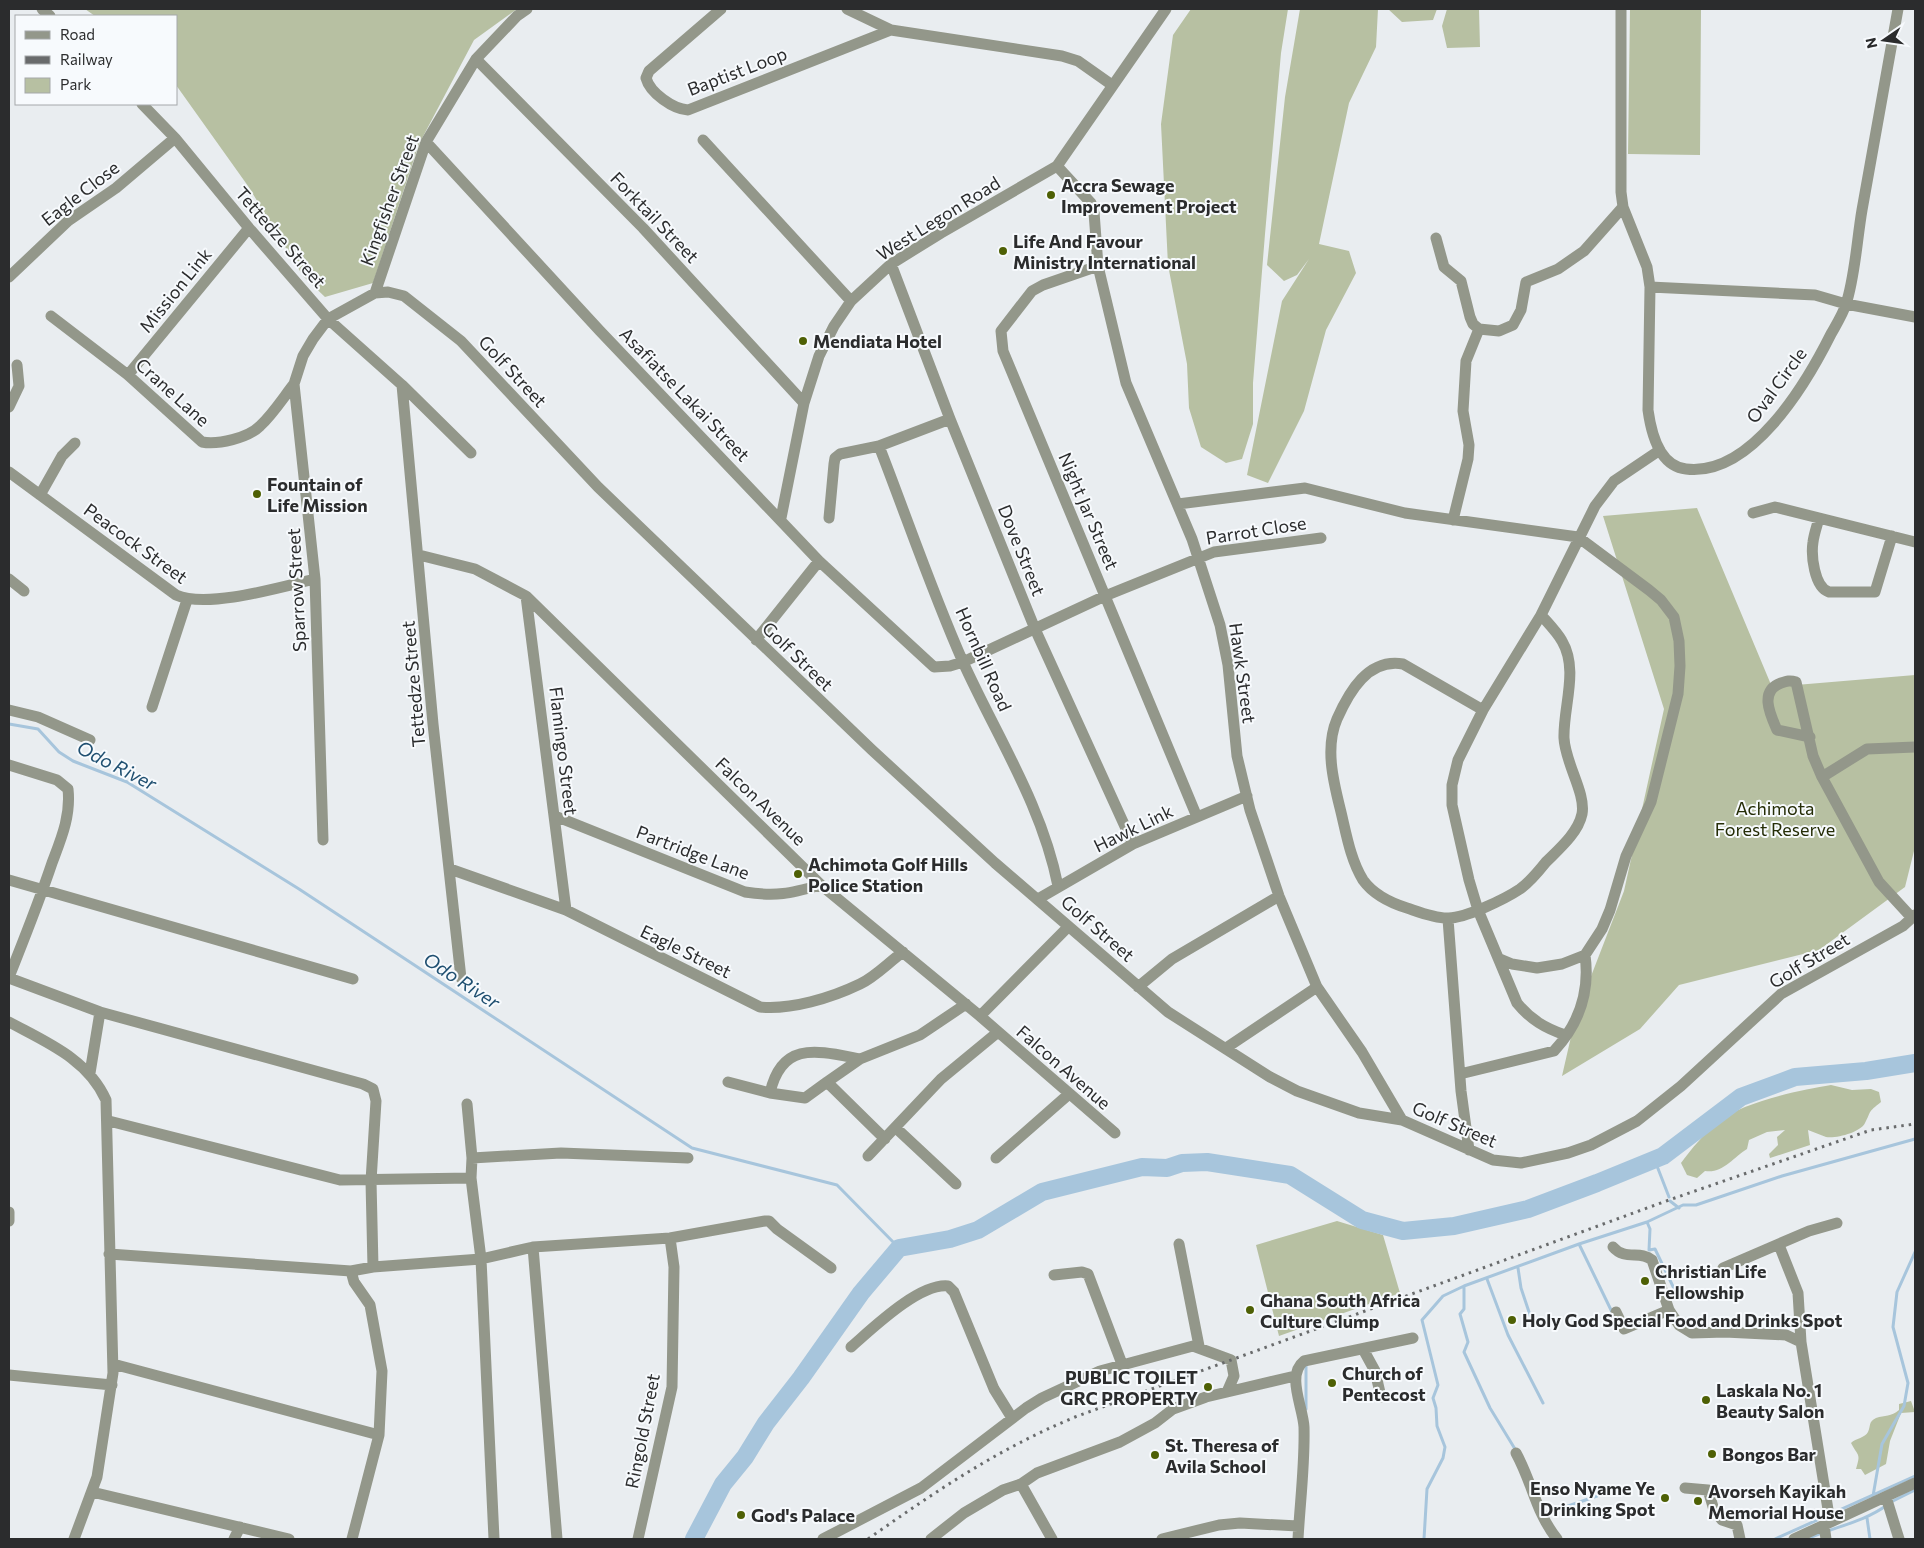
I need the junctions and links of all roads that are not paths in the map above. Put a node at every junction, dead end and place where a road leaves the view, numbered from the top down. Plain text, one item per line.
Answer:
1 (527, 9) edge
2 (721, 9) edge
3 (847, 9) edge
4 (1166, 9) edge
5 (1621, 9) edge
6 (1898, 9) edge
7 (890, 30) junction
8 (476, 58) junction
9 (1112, 85) junction
10 (143, 105) edge
11 (175, 138) junction
12 (703, 140) dead end
13 (426, 142) junction
14 (1057, 166) junction
15 (1623, 207) junction
16 (249, 228) junction
17 (1436, 238) dead end
18 (891, 264) junction
19 (1098, 266) junction
20 (9, 277) edge
21 (1650, 287) junction
22 (374, 292) junction
23 (851, 301) junction
24 (1846, 304) junction
25 (51, 316) dead end
26 (1915, 317) edge
27 (328, 319) junction
28 (1480, 329) junction
29 (17, 365) dead end
30 (128, 375) junction
31 (294, 384) junction
32 (402, 385) junction
33 (804, 403) junction
34 (9, 407) edge
35 (950, 419) junction
36 (75, 443) dead end
37 (879, 446) junction
38 (1660, 450) junction
39 (471, 453) dead end
40 (9, 472) edge
41 (40, 495) junction
42 (1178, 504) junction
43 (1752, 513) dead end
44 (781, 518) junction
45 (828, 518) dead end
46 (1819, 518) junction
47 (1453, 520) junction
48 (1892, 536) junction
49 (1578, 537) junction
50 (1320, 538) dead end
51 (1915, 542) edge
52 (419, 555) junction
53 (1198, 558) junction
54 (819, 560) junction
55 (9, 579) edge
56 (315, 579) junction
57 (24, 591) dead end
58 (526, 596) junction
59 (1105, 596) junction
60 (186, 600) junction
61 (1541, 615) junction
62 (1035, 629) junction
63 (756, 640) junction
64 (927, 662) joint
65 (963, 662) junction
66 (152, 707) dead end
67 (9, 710) edge
68 (1483, 710) junction
69 (1810, 736) junction
70 (90, 740) dead end
71 (1915, 747) edge
72 (9, 765) edge
73 (1822, 776) junction
74 (1247, 796) junction
75 (555, 816) junction
76 (1197, 817) junction
77 (323, 840) dead end
78 (1132, 844) junction
79 (450, 869) junction
80 (9, 880) edge
81 (821, 885) junction
82 (1058, 886) junction
83 (43, 891) junction
84 (1279, 896) junction
85 (1038, 899) junction
86 (566, 910) junction
87 (1478, 910) junction
88 (1914, 916) edge
89 (1448, 919) junction
90 (1068, 927) junction
91 (903, 952) junction
92 (1585, 955) junction
93 (1500, 959) junction
94 (9, 978) edge
95 (461, 978) dead end
96 (353, 979) dead end
97 (1317, 986) junction
98 (1138, 987) junction
99 (966, 1004) junction
100 (100, 1012) junction
101 (980, 1016) junction
102 (9, 1022) edge
103 (998, 1032) junction
104 (1565, 1035) junction
105 (1226, 1048) junction
106 (860, 1059) junction
107 (90, 1073) junction
108 (1460, 1074) junction
109 (728, 1082) dead end
110 (827, 1082) junction
111 (770, 1093) junction
112 (1069, 1094) junction
113 (467, 1104) dead end
114 (1402, 1120) junction
115 (108, 1121) junction
116 (896, 1128) junction
117 (1115, 1133) dead end
118 (885, 1139) junction
119 (1469, 1150) junction
120 (868, 1156) dead end
121 (472, 1158) junction
122 (688, 1158) dead end
123 (996, 1158) dead end
124 (471, 1178) junction
125 (371, 1181) junction
126 (956, 1184) dead end
127 (9, 1212) edge
128 (9, 1222) edge
129 (1837, 1223) dead end
130 (670, 1238) junction
131 (1179, 1244) dead end
132 (1779, 1244) junction
133 (533, 1247) junction
134 (1613, 1247) dead end
135 (109, 1254) junction
136 (481, 1259) junction
137 (373, 1267) junction
138 (831, 1268) dead end
139 (1723, 1268) dead end
140 (352, 1271) junction
141 (1054, 1275) dead end
142 (1669, 1310) junction
143 (1616, 1312) dead end
144 (1413, 1338) dead end
145 (1801, 1342) junction
146 (1199, 1346) junction
147 (851, 1347) dead end
148 (1363, 1349) junction
149 (113, 1364) junction
150 (1122, 1364) junction
151 (9, 1375) edge
152 (1295, 1376) junction
153 (112, 1385) junction
154 (1227, 1392) junction
155 (1381, 1397) dead end
156 (1012, 1418) junction
157 (379, 1435) junction
158 (1516, 1453) dead end
159 (1915, 1483) edge
160 (1021, 1484) junction
161 (1685, 1488) dead end
162 (92, 1492) junction
163 (1886, 1497) junction
164 (1827, 1524) junction
165 (1298, 1526) junction
166 (240, 1527) junction
167 (74, 1539) edge
168 (234, 1539) edge
169 (289, 1539) edge
170 (352, 1539) edge
171 (494, 1539) edge
172 (557, 1539) edge
173 (638, 1539) edge
174 (823, 1539) edge
175 (931, 1539) edge
176 (1052, 1539) edge
177 (1162, 1539) edge
178 (1298, 1539) edge
179 (1556, 1539) edge
180 (1740, 1539) edge
181 (1794, 1539) edge
182 (1826, 1539) edge
183 (1900, 1539) edge

1 - 8 street, Kingfisher Street
2 - 7 street, Baptist Loop
3 - 7 street
4 - 9 street, West Legon Road
5 - 15 street, Oval Circle
6 - 24 street, Oval Circle
7 - 9 street
8 - 13 street, Kingfisher Street
8 - 33 street, Forktail Street
9 - 14 street, West Legon Road
10 - 11 street, Tettedze Street
11 - 16 street, Tettedze Street
11 - 20 street, Eagle Close
12 - 23 street
13 - 22 street, Kingfisher Street
13 - 44 street, Asafiatse Lakai Street
14 - 18 street, West Legon Road
14 - 19 street, Hawk Street
15 - 21 street, Oval Circle
15 - 28 street
16 - 27 street, Tettedze Street
16 - 30 street, Mission Link
17 - 28 street
18 - 23 street, West Legon Road
18 - 35 street, Dove Street
19 - 42 street, Hawk Street
19 - 59 street, Night Jar Street
21 - 24 street
21 - 38 street, Oval Circle
22 - 27 street, Kingfisher Street
22 - 63 street, Golf Street
23 - 33 street, West Legon Road
24 - 26 street
24 - 38 street, Oval Circle
25 - 30 street, Crane Lane
27 - 31 street, Sparrow Street
27 - 32 street, Tettedze Street
28 - 47 street
29 - 34 street
30 - 31 street, Crane Lane
31 - 56 street, Sparrow Street
32 - 39 street, Tettedze Street
32 - 52 street, Tettedze Street
33 - 44 street, West Legon Road
35 - 37 street
35 - 62 street, Dove Street
36 - 41 street
37 - 45 street
37 - 65 street, Hornbill Road
38 - 49 street
40 - 41 street, Peacock Street
41 - 60 street, Peacock Street
42 - 47 street
42 - 53 street, Hawk Street
43 - 46 street
44 - 54 street, Asafiatse Lakai Street
46 - 48 street
46 - 48 street
47 - 49 street
48 - 51 street
49 - 61 street
49 - 92 street
50 - 53 street, Parrot Close
52 - 58 street, Falcon Avenue
52 - 79 street, Tettedze Street
53 - 59 street, Parrot Close
53 - 74 street, Hawk Street
54 - 63 street
54 - 64 street, Asafiatse Lakai Street
55 - 57 street
56 - 60 street, Peacock Street
56 - 77 street, Sparrow Street
58 - 75 street, Flamingo Street
58 - 81 street, Falcon Avenue
59 - 62 street, Parrot Close
59 - 76 street, Night Jar Street
60 - 66 street
61 - 68 street
61 - 87 street
62 - 65 street, Parrot Close
62 - 78 street, Dove Street
63 - 85 street, Golf Street
64 - 65 street, Parrot Close
65 - 82 street, Hornbill Road
67 - 70 street
68 - 87 street
68 - 89 street
69 - 69 street
69 - 73 street
71 - 73 street
72 - 83 street
73 - 88 street
74 - 76 street, Hawk Link
74 - 84 street, Hawk Street
75 - 81 street, Partridge Lane
75 - 86 street, Flamingo Street
76 - 78 street, Hawk Link
78 - 82 street, Hawk Link
79 - 86 street, Eagle Street
79 - 95 street, Tettedze Street
80 - 83 street
81 - 91 street, Falcon Avenue
82 - 85 street, Hawk Link
83 - 94 street
83 - 96 street
84 - 97 street, Hawk Street
84 - 98 street
85 - 90 street, Golf Street
86 - 91 street, Eagle Street
87 - 89 street
87 - 93 street
88 - 119 street, Golf Street
89 - 108 street
90 - 98 street, Golf Street
90 - 101 street
91 - 99 street, Falcon Avenue
92 - 93 street
92 - 104 street
93 - 104 street
94 - 100 street
97 - 105 street
97 - 114 street, Hawk Street
98 - 105 street, Golf Street
99 - 101 street, Falcon Avenue
99 - 106 street
100 - 107 street
100 - 125 street
101 - 103 street, Falcon Avenue
102 - 107 street
103 - 112 street, Falcon Avenue
103 - 116 street
104 - 108 street
105 - 114 street, Golf Street
106 - 110 street
106 - 111 street
107 - 115 street
108 - 119 street
109 - 111 street
110 - 111 street
110 - 118 street
112 - 117 street, Falcon Avenue
112 - 123 street
113 - 121 street
114 - 119 street, Golf Street
115 - 125 street
115 - 135 street
116 - 118 street
116 - 126 street
118 - 120 street
121 - 122 street
121 - 124 street
124 - 125 street
124 - 136 street
125 - 137 street
127 - 128 street
129 - 132 street
130 - 133 street
130 - 138 street
130 - 173 street, Ringold Street
131 - 146 street
132 - 139 street
132 - 145 street
133 - 136 street
133 - 172 street
134 - 142 street
135 - 140 street
135 - 149 street
136 - 137 street
136 - 171 street
137 - 140 street
140 - 157 street
141 - 150 street
142 - 143 street
142 - 145 street
144 - 148 street
145 - 164 street
146 - 150 street
146 - 154 street
147 - 156 street
148 - 152 street
148 - 155 street
149 - 153 street
149 - 157 street
150 - 156 street
151 - 153 street
152 - 154 street
152 - 165 street
153 - 162 street
154 - 160 street
156 - 174 street
157 - 170 street
158 - 179 street
159 - 163 street
160 - 175 street
160 - 176 street
161 - 180 street
162 - 166 street
162 - 167 street
163 - 164 street
163 - 183 street
164 - 181 street
164 - 182 street
165 - 177 street
165 - 178 street
166 - 168 street
166 - 169 street

